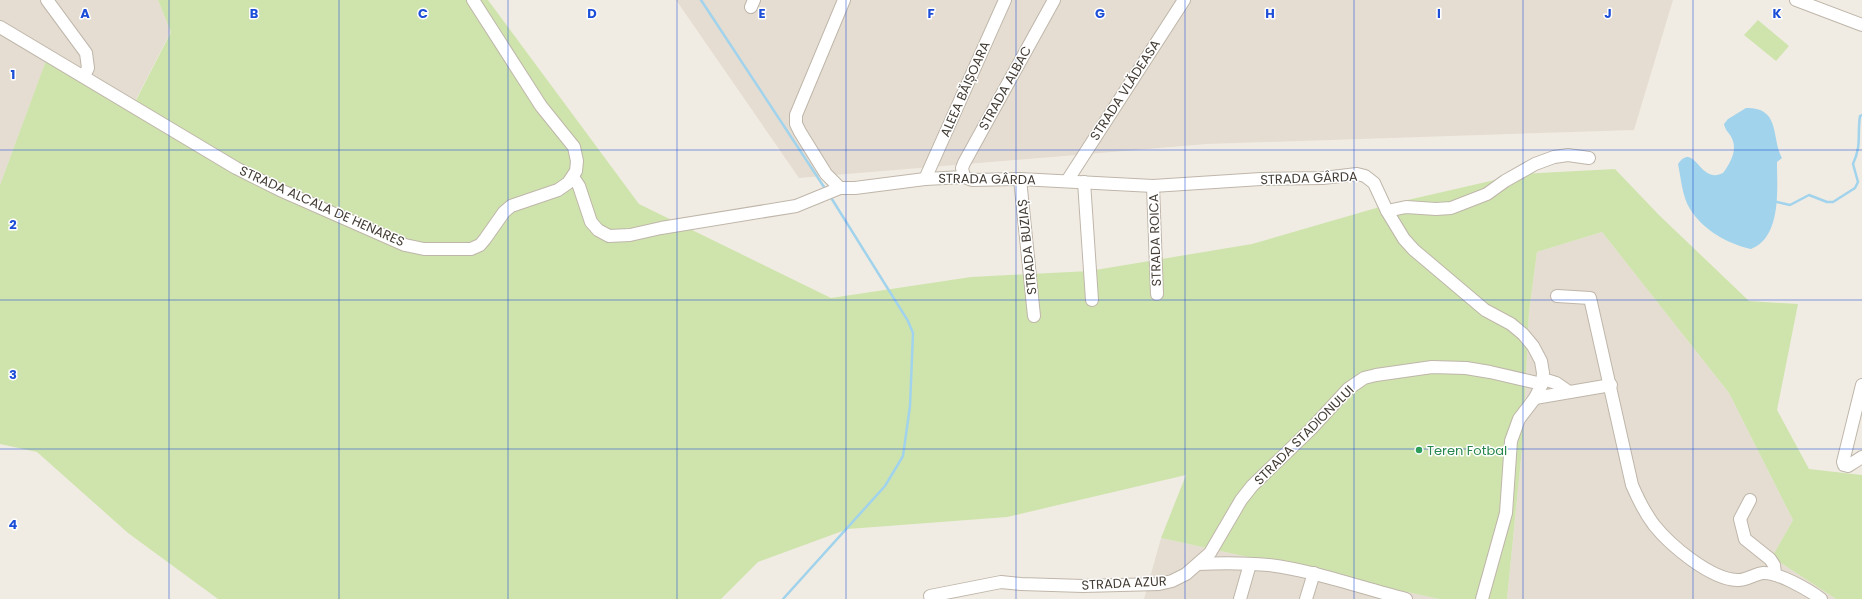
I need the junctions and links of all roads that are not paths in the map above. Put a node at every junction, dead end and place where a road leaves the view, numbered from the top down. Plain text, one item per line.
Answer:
1 (47, 0) edge
2 (473, 0) edge
3 (844, 0) edge
4 (1005, 0) edge
5 (1054, 0) edge
6 (1184, 0) edge
7 (1796, 0) edge
8 (1862, 25) edge
9 (0, 27) edge
10 (84, 76) junction
11 (1589, 158) dead end
12 (573, 177) junction
13 (964, 177) junction
14 (925, 179) junction
15 (1020, 179) junction
16 (1067, 181) junction
17 (1084, 182) junction
18 (1153, 186) junction
19 (838, 190) junction
20 (1387, 211) junction
21 (1157, 294) dead end
22 (1557, 296) dead end
23 (1092, 300) dead end
24 (1034, 316) dead end
25 (1543, 381) junction
26 (1862, 384) edge
27 (1610, 385) junction
28 (1569, 392) junction
29 (1535, 398) junction
30 (1862, 457) edge
31 (1750, 500) dead end
32 (1198, 564) junction
33 (1250, 564) junction
34 (1314, 574) junction
35 (1775, 574) junction
36 (1364, 594) edge
37 (930, 596) dead end
38 (1240, 599) edge
39 (1306, 599) edge
40 (1406, 599) edge
41 (1482, 599) edge
42 (1821, 599) edge

1 - 10 street
2 - 12 street
3 - 19 street
4 - 14 street, ALEEA BĂIȘOARA
5 - 13 street, STRADA ALBAC
6 - 16 street, STRADA VLĂDEASA
7 - 8 street
9 - 10 street, STRADA ALCALA DE HENARES
10 - 12 street, STRADA ALCALA DE HENARES
11 - 20 street
12 - 19 street, STRADA GÂRDA
13 - 14 street, STRADA GÂRDA
13 - 15 street, STRADA GÂRDA
14 - 19 street, STRADA GÂRDA
15 - 16 street, STRADA GÂRDA
15 - 24 street, STRADA BUZIAȘ
16 - 17 street, STRADA GÂRDA
17 - 18 street, STRADA GÂRDA
17 - 23 street
18 - 20 street, STRADA GÂRDA
18 - 21 street, STRADA ROICA
20 - 25 street, STRADA GÂRDA
22 - 27 street
25 - 28 street, STRADA STADIONULUI
25 - 29 street
25 - 32 street, STRADA STADIONULUI
26 - 30 street
27 - 28 street
27 - 35 street
28 - 29 street
29 - 41 street
31 - 35 street
32 - 33 street
32 - 37 street, STRADA AZUR
33 - 34 street
33 - 38 street
34 - 36 street
34 - 39 street
35 - 42 street
36 - 40 street

